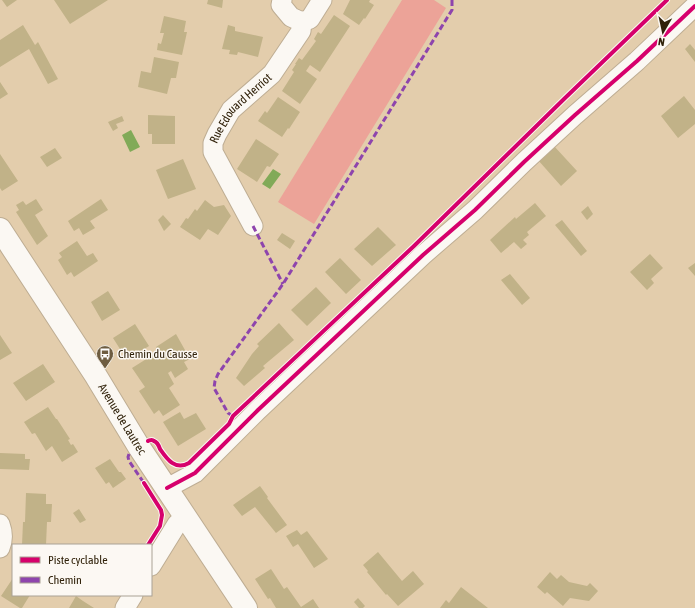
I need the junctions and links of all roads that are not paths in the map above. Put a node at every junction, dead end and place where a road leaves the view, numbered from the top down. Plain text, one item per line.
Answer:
1 (282, 0) edge
2 (322, 0) edge
3 (695, 6) edge
4 (302, 22) junction
5 (253, 226) dead end
6 (0, 228) edge
7 (167, 488) junction
8 (186, 517) junction
9 (0, 524) edge
10 (0, 548) edge
11 (152, 564) edge
12 (132, 596) edge
13 (125, 608) edge
14 (246, 608) edge

1 - 4 street
2 - 4 street, Rue Edouard Herriot
3 - 7 street
4 - 5 street, Rue Edouard Herriot
6 - 7 main road, Avenue de Lautrec
7 - 8 main road, Avenue de Lautrec
8 - 11 street
8 - 14 main road, Avenue de Lautrec
9 - 10 street
12 - 13 street

